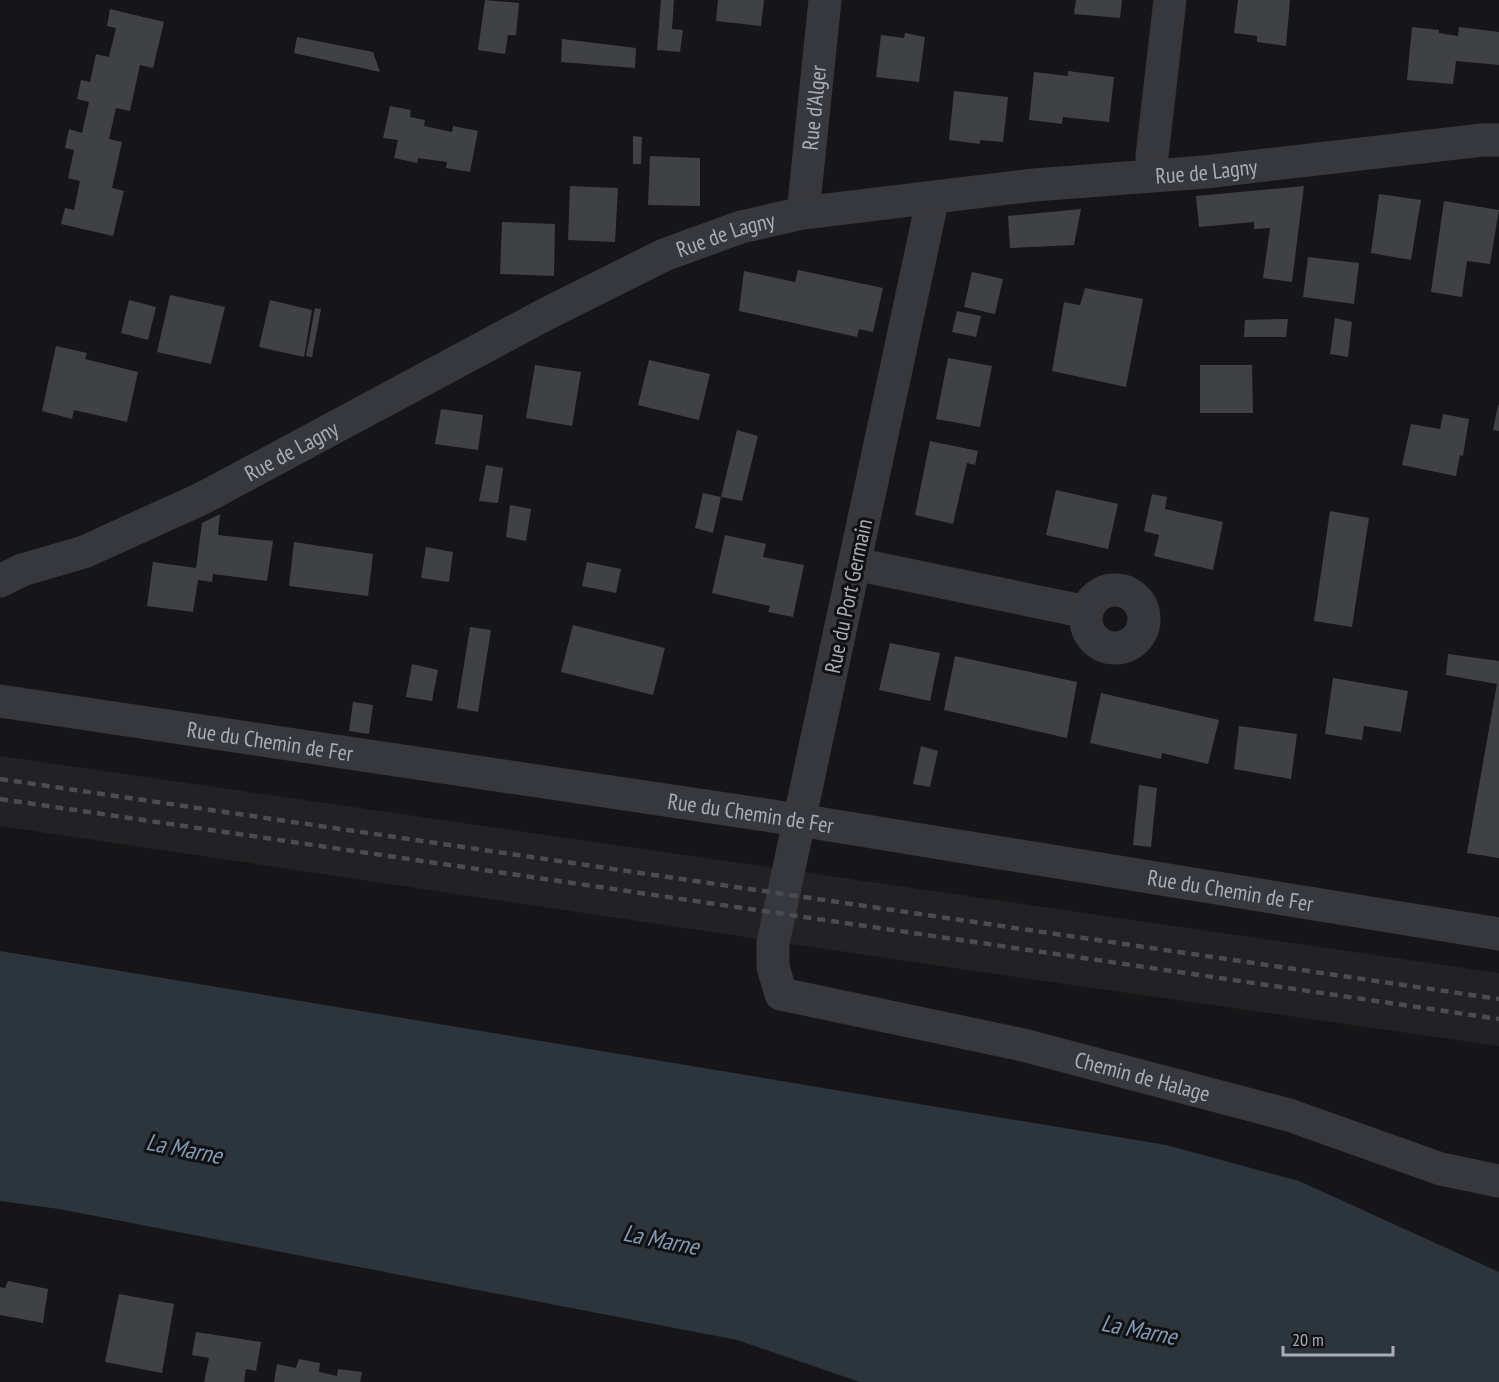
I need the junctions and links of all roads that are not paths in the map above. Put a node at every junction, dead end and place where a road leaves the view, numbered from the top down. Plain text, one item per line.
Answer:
1 (825, 0) edge
2 (1170, 0) edge
3 (1499, 140) edge
4 (1152, 175) junction
5 (933, 197) junction
6 (803, 213) junction
7 (855, 564) junction
8 (7, 574) edge
9 (1087, 612) dead end
10 (0, 701) edge
11 (799, 820) junction
12 (1499, 933) edge
13 (781, 994) joint
14 (1499, 1180) edge

1 - 6 street, Rue d'Alger
2 - 4 street
3 - 4 street, Rue de Lagny
4 - 5 street, Rue de Lagny
5 - 6 street, Rue de Lagny
5 - 7 street, Rue du Port Germain
6 - 8 street, Rue de Lagny
7 - 9 street
7 - 11 street, Rue du Port Germain
10 - 11 street, Rue du Chemin de Fer
11 - 12 street, Rue du Chemin de Fer
11 - 13 street, Rue du Port Germain
13 - 14 street, Chemin de Halage

